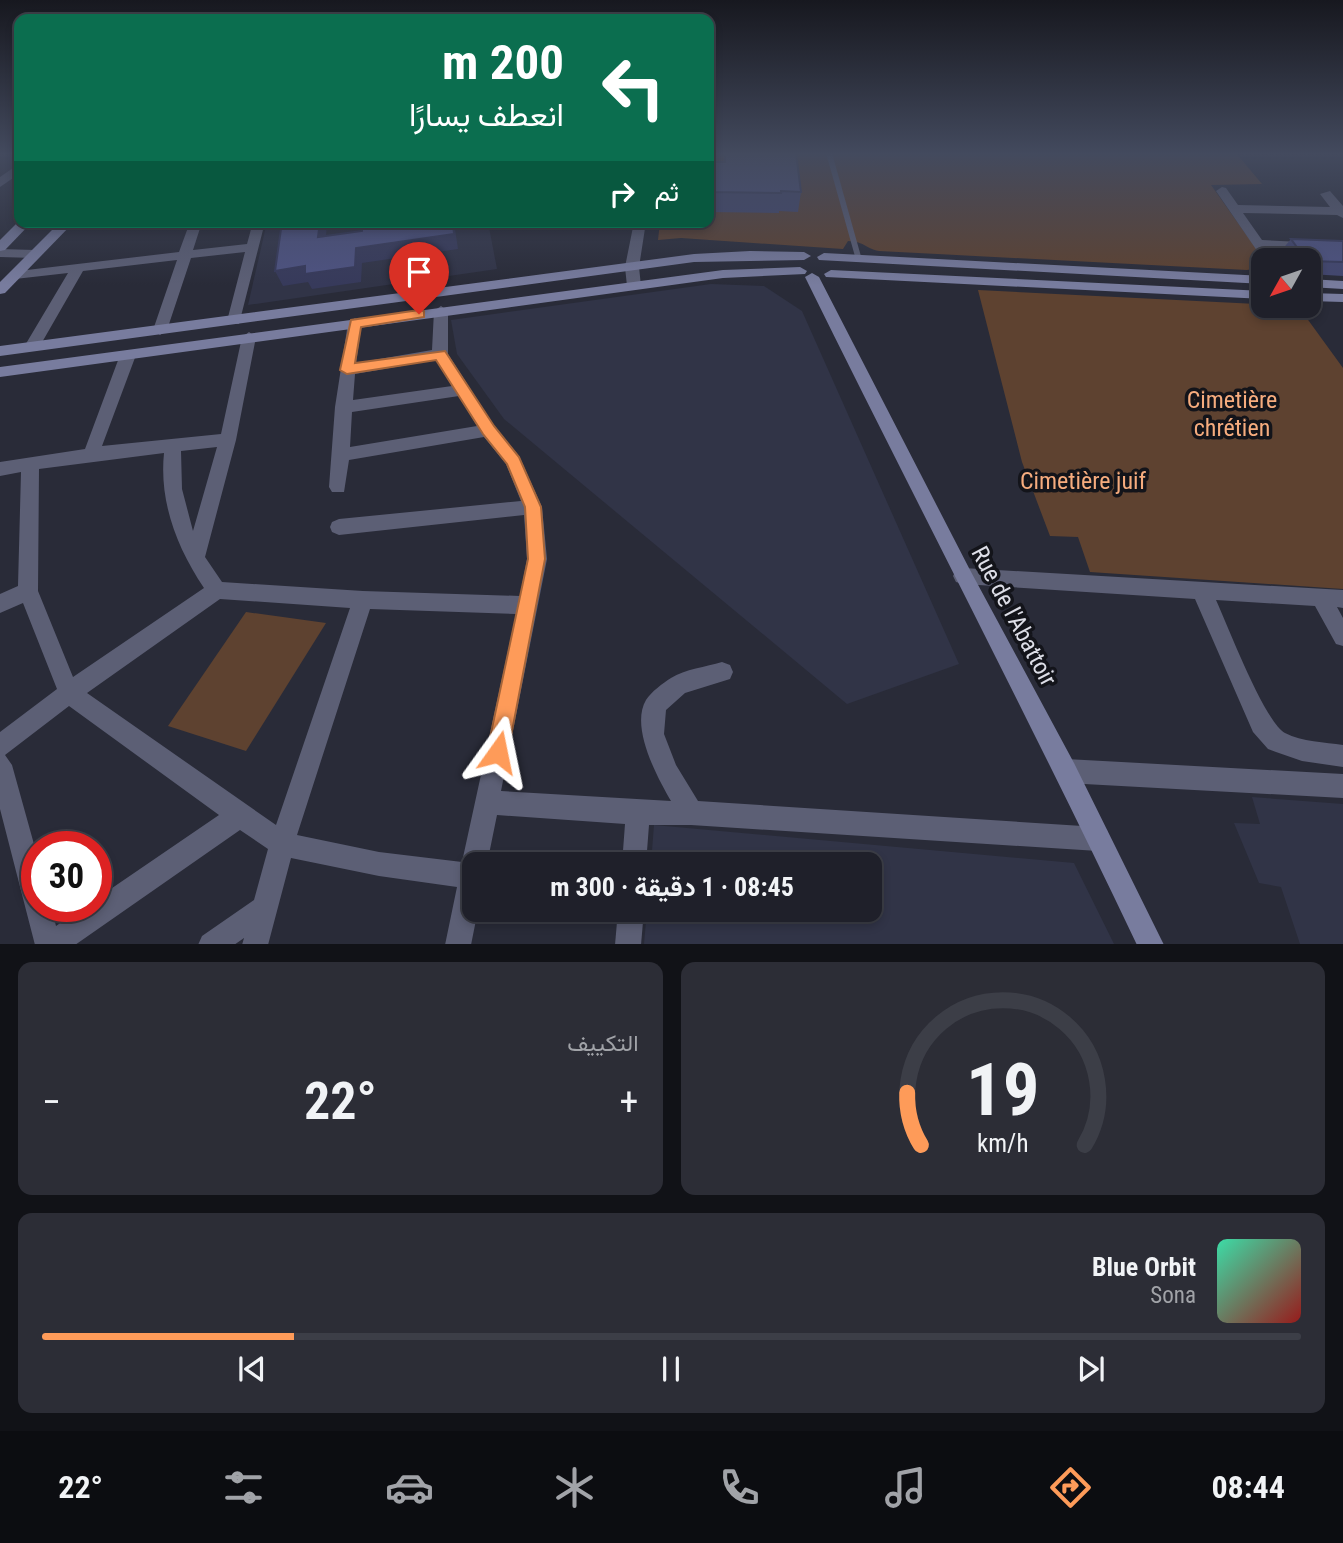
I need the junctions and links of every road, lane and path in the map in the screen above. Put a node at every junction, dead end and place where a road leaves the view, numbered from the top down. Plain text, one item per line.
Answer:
1 (841, 197) edge
2 (1227, 197) edge
3 (1329, 197) edge
4 (1236, 209) junction
5 (1342, 213) edge
6 (20, 228) edge
7 (62, 228) edge
8 (194, 228) edge
9 (258, 228) edge
10 (639, 228) edge
11 (1261, 244) junction
12 (0, 247) edge
13 (253, 247) junction
14 (1263, 248) edge
15 (1343, 248) edge
16 (0, 253) edge
17 (35, 254) junction
18 (186, 255) junction
19 (824, 257) junction
20 (859, 260) junction
21 (79, 266) junction
22 (632, 267) junction
23 (805, 268) junction
24 (831, 274) junction
25 (15, 275) junction
26 (1251, 279) edge
27 (1321, 284) edge
28 (1343, 285) edge
29 (634, 286) junction
30 (0, 290) edge
31 (1251, 294) edge
32 (1321, 297) edge
33 (1343, 298) edge
34 (441, 312) junction
35 (234, 321) junction
36 (355, 323) junction
37 (160, 330) junction
38 (249, 337) junction
39 (32, 347) junction
40 (0, 351) edge
41 (128, 355) junction
42 (440, 355) junction
43 (347, 370) junction
44 (0, 372) edge
45 (464, 390) junction
46 (344, 407) junction
47 (488, 430) junction
48 (228, 440) junction
49 (173, 445) junction
50 (91, 454) junction
51 (339, 455) junction
52 (30, 466) junction
53 (0, 470) edge
54 (338, 487) dead end
55 (533, 507) junction
56 (339, 527) dead end
57 (194, 558) junction
58 (963, 576) junction
59 (1201, 589) junction
60 (217, 590) junction
61 (28, 591) junction
62 (1320, 597) junction
63 (1343, 599) edge
64 (363, 600) junction
65 (0, 604) edge
66 (528, 605) junction
67 (1343, 637) edge
68 (722, 673) dead end
69 (69, 693) junction
70 (0, 746) edge
71 (1343, 756) edge
72 (0, 765) edge
73 (1066, 771) junction
74 (1343, 786) edge
75 (488, 802) junction
76 (638, 813) junction
77 (691, 813) junction
78 (239, 816) junction
79 (1098, 839) junction
80 (21, 842) edge
81 (282, 844) junction
82 (477, 852) edge
83 (635, 852) edge
84 (462, 876) edge
85 (266, 907) junction
86 (43, 922) edge
87 (462, 922) edge
88 (630, 922) edge
89 (50, 944) edge
90 (211, 944) edge
91 (255, 944) edge
92 (458, 944) edge
93 (628, 944) edge
94 (1151, 944) edge

1 - 20 lane
2 - 4 street
3 - 5 street
4 - 5 street
4 - 11 street
6 - 12 street
7 - 17 street
8 - 18 street
9 - 13 street
10 - 22 street
11 - 14 street
11 - 15 street
13 - 18 street
13 - 35 street
16 - 17 street
17 - 25 street
18 - 21 street
18 - 37 street
19 - 20 street
19 - 23 street
19 - 24 street
20 - 26 street
21 - 25 street
21 - 39 street
22 - 23 street
22 - 29 street
22 - 35 street
23 - 24 street
23 - 29 street
23 - 58 street, Rue de l'Abattoir
24 - 31 street
25 - 30 street
27 - 28 street
29 - 34 street
32 - 33 street
34 - 36 street
34 - 42 street
35 - 37 street
36 - 38 street
36 - 43 street
37 - 39 street
38 - 41 street
38 - 48 street
39 - 40 street
41 - 44 street
41 - 50 street
42 - 43 street
42 - 45 street
43 - 46 street
45 - 46 street
45 - 47 street
46 - 51 street
47 - 51 street
47 - 55 street
48 - 49 street
48 - 57 street
49 - 50 street
49 - 57 street
50 - 52 street
51 - 54 street
52 - 53 street
52 - 61 street
55 - 56 street
55 - 66 street
57 - 60 street
58 - 59 street
58 - 73 street, Rue de l'Abattoir
59 - 62 street
59 - 71 street
60 - 64 street
60 - 69 street
61 - 65 street
61 - 69 street
62 - 63 street
62 - 67 street
64 - 66 street
64 - 81 street
66 - 75 street
68 - 77 street
69 - 70 street
69 - 78 street
72 - 80 street
73 - 74 street
73 - 79 street, Rue de l'Abattoir
75 - 76 street
75 - 82 street
76 - 77 street
76 - 83 street
77 - 79 street
78 - 81 street
78 - 89 street
79 - 94 street, Rue de l'Abattoir
81 - 84 street
81 - 85 street
85 - 90 street
85 - 91 street
86 - 89 street
87 - 92 street
88 - 93 street

